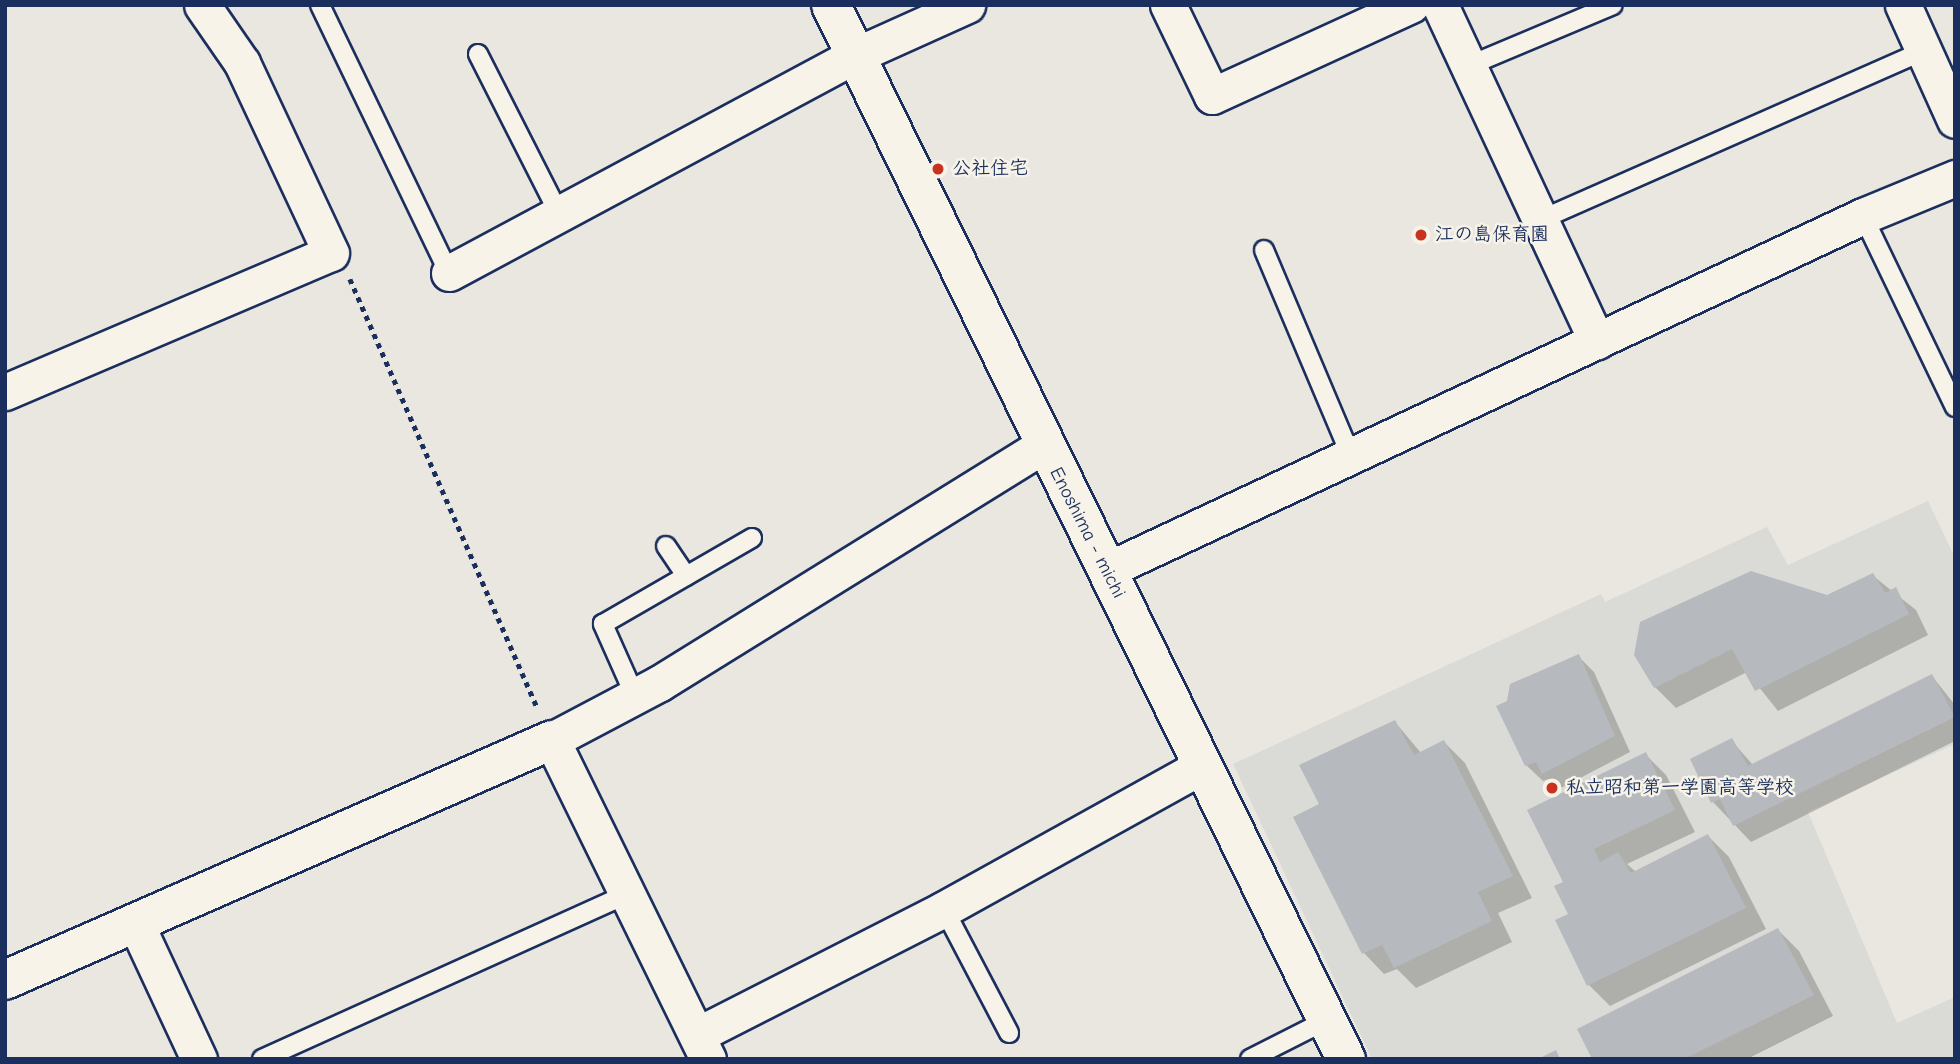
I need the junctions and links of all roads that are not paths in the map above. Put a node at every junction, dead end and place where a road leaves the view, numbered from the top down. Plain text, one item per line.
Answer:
1 (202, 5) edge
2 (320, 5) edge
3 (831, 5) edge
4 (967, 5) edge
5 (1168, 5) edge
6 (1411, 5) edge
7 (1440, 5) edge
8 (1613, 5) edge
9 (1903, 5) edge
10 (1924, 51) junction
11 (478, 54) dead end
12 (856, 55) junction
13 (1468, 66) junction
14 (1955, 120) edge
15 (1955, 178) edge
16 (558, 212) junction
17 (1863, 216) junction
18 (1540, 220) junction
19 (1264, 250) dead end
20 (449, 273) joint
21 (1597, 341) junction
22 (5, 392) edge
23 (1955, 407) edge
24 (1044, 445) junction
25 (1351, 456) junction
26 (752, 538) dead end
27 (666, 546) dead end
28 (1107, 570) junction
29 (685, 576) junction
30 (635, 696) junction
31 (551, 740) junction
32 (1202, 766) junction
33 (628, 894) junction
34 (944, 909) junction
35 (136, 924) junction
36 (5, 980) edge
37 (1327, 1020) junction
38 (1009, 1033) dead end
39 (696, 1050) edge
40 (199, 1059) edge
41 (262, 1059) edge
42 (1250, 1059) edge
43 (1346, 1059) edge

1 - 22 street
2 - 20 lane
3 - 12 street, Enoshima - michi
4 - 12 street
5 - 6 street
7 - 13 street
8 - 13 lane
9 - 10 street
10 - 14 street
10 - 18 lane
11 - 16 lane
12 - 16 street
12 - 24 street, Enoshima - michi
13 - 18 street
15 - 17 street
16 - 20 street
17 - 21 street
17 - 23 lane
18 - 21 street
19 - 25 lane
21 - 25 street
24 - 28 street, Enoshima - michi
24 - 30 street
25 - 28 street
26 - 29 lane
27 - 29 lane
28 - 32 street, Enoshima - michi
29 - 30 lane
30 - 31 street
31 - 33 street
31 - 35 street
32 - 34 street
32 - 37 street, Enoshima - michi
33 - 39 street
33 - 41 lane
34 - 38 lane
34 - 39 street
35 - 36 street
35 - 40 street
37 - 42 lane
37 - 43 street, Enoshima - michi

